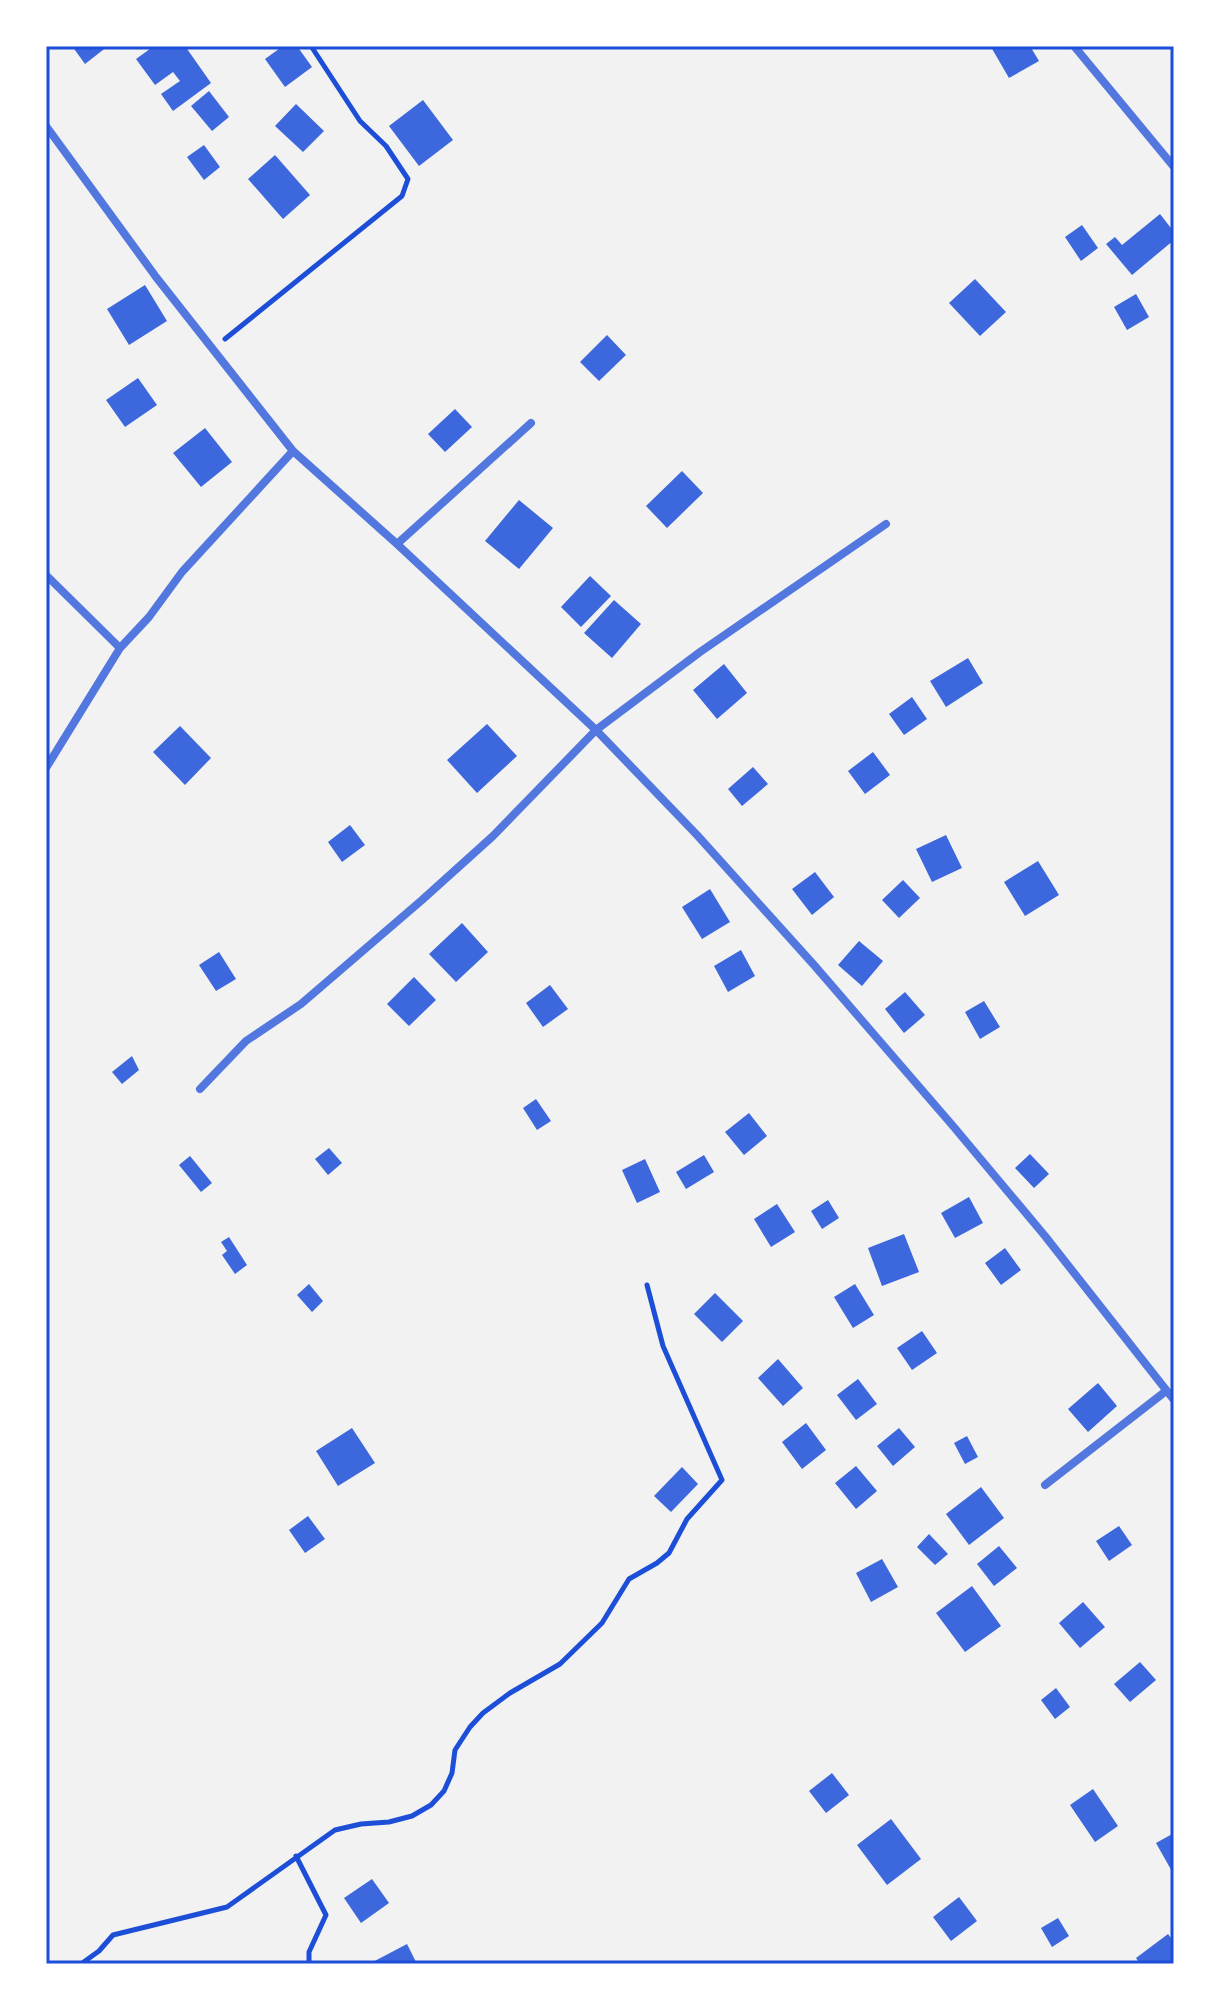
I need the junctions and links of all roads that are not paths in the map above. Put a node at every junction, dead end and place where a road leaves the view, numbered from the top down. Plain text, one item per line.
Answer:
1 (1074, 46) edge
2 (46, 126) edge
3 (1174, 167) edge
4 (531, 423) dead end
5 (293, 451) junction
6 (886, 524) dead end
7 (397, 544) junction
8 (46, 575) edge
9 (120, 648) junction
10 (596, 730) junction
11 (46, 768) edge
12 (200, 1089) dead end
13 (1166, 1391) junction
14 (1174, 1400) edge
15 (1045, 1485) dead end

1 - 3 street
2 - 5 street
4 - 7 street
5 - 7 street
5 - 9 street
6 - 10 street
7 - 10 street
8 - 9 street
9 - 11 street
10 - 12 street
10 - 13 street
13 - 14 street
13 - 15 street

